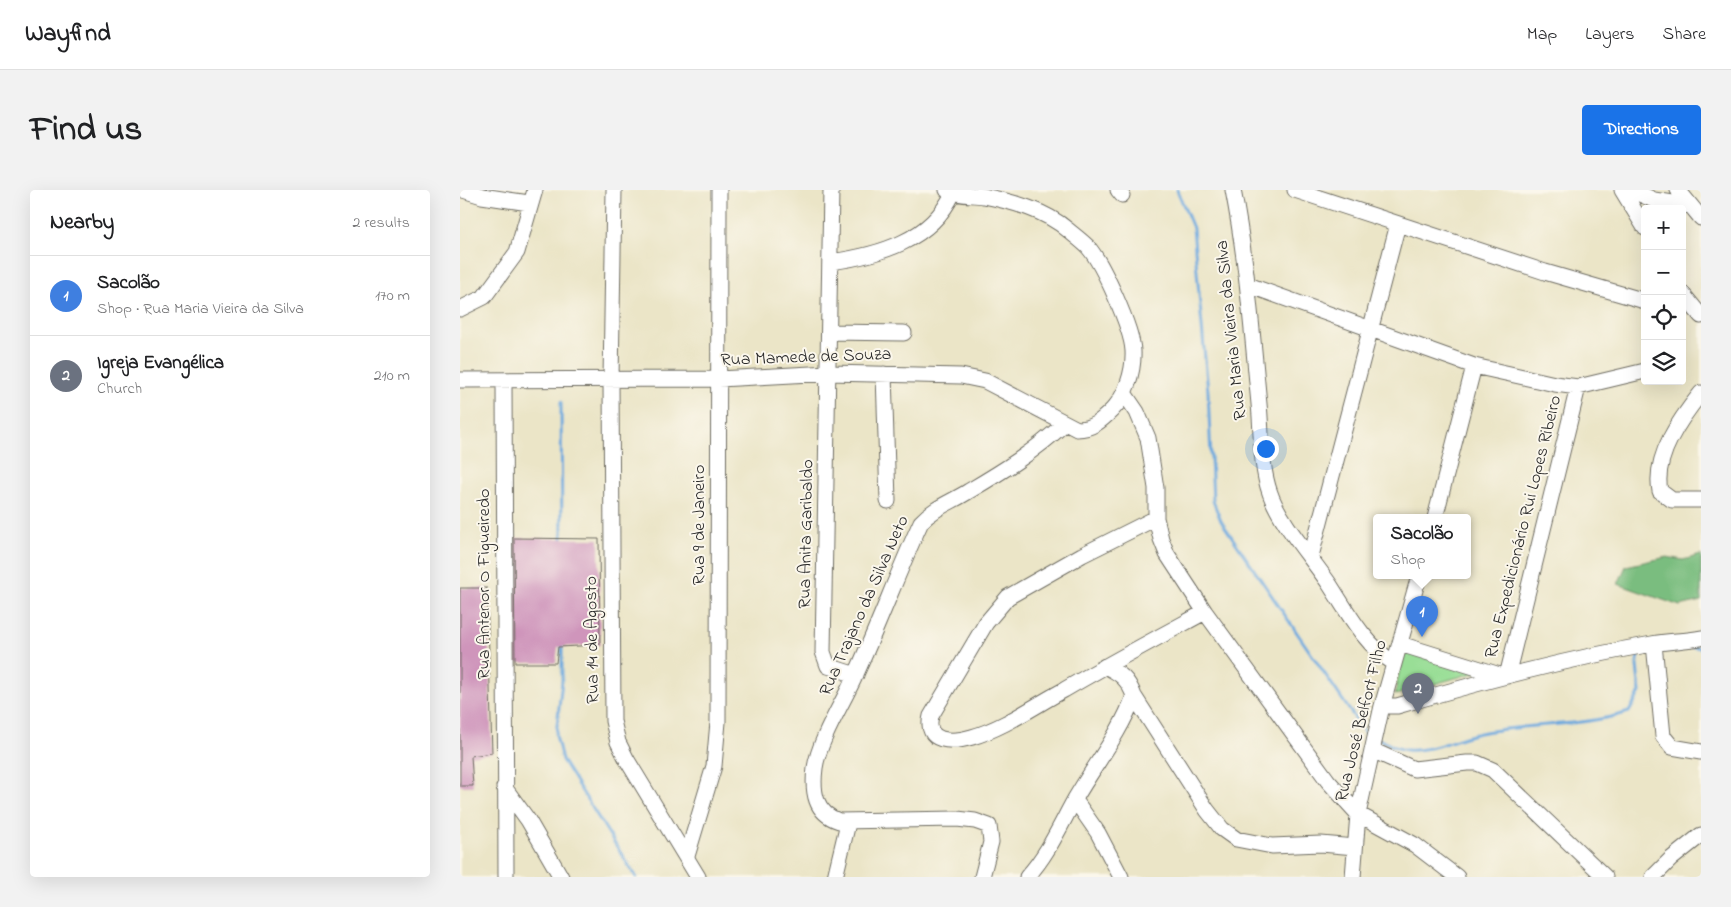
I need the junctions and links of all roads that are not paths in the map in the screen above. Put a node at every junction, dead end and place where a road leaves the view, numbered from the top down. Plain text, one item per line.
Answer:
1 (463, 190) edge
2 (614, 190) edge
3 (718, 190) edge
4 (831, 190) edge
5 (1233, 190) edge
6 (1295, 190) edge
7 (1622, 190) edge
8 (1631, 190) edge
9 (1678, 190) edge
10 (950, 192) edge
11 (532, 197) edge
12 (1691, 206) junction
13 (1701, 218) edge
14 (1641, 221) edge
15 (1398, 224) junction
16 (830, 262) junction
17 (1248, 285) junction
18 (1684, 295) edge
19 (1641, 300) edge
20 (460, 309) edge
21 (1686, 313) edge
22 (1701, 317) edge
23 (1369, 329) junction
24 (830, 332) junction
25 (904, 333) dead end
26 (1474, 366) junction
27 (1641, 371) edge
28 (829, 373) junction
29 (884, 374) junction
30 (719, 379) junction
31 (460, 380) edge
32 (611, 380) junction
33 (504, 381) junction
34 (1578, 387) junction
35 (1124, 393) junction
36 (1701, 393) edge
37 (1064, 424) junction
38 (1701, 500) edge
39 (888, 501) dead end
40 (1436, 514) edge
41 (1156, 518) junction
42 (1311, 556) junction
43 (1418, 579) edge
44 (1205, 612) junction
45 (1701, 638) edge
46 (1400, 644) junction
47 (1654, 646) junction
48 (1394, 663) junction
49 (1106, 666) junction
50 (856, 675) junction
51 (1505, 676) junction
52 (1134, 696) junction
53 (1382, 706) junction
54 (1372, 750) junction
55 (1701, 752) edge
56 (504, 787) junction
57 (1075, 800) junction
58 (1358, 814) junction
59 (848, 823) junction
60 (1701, 835) edge
61 (1355, 846) junction
62 (687, 856) junction
63 (506, 877) edge
64 (561, 877) edge
65 (698, 877) edge
66 (835, 877) edge
67 (982, 877) edge
68 (1028, 877) edge
69 (1122, 877) edge
70 (1353, 877) edge
71 (1457, 877) edge
72 (1605, 877) edge
73 (1653, 877) edge

1 - 11 street
2 - 32 street, Rua 14 de Agosto
3 - 30 street, Rua 9 de Janeiro
4 - 16 street
5 - 17 street, Rua Maria Vieira da Silva
6 - 15 street
7 - 14 street
8 - 12 street
9 - 12 street
10 - 16 street
10 - 35 street
11 - 20 street
12 - 13 street
15 - 19 street
15 - 23 street
16 - 24 street
17 - 23 street
17 - 42 street, Rua Maria Vieira da Silva
18 - 22 street
21 - 22 street
23 - 26 street
23 - 42 street
24 - 25 street
24 - 28 street
26 - 34 street
26 - 40 street
27 - 34 street
28 - 29 street, Rua Mamede de Souza
28 - 30 street, Rua Mamede de Souza
28 - 50 street, Rua Anita Garibaldo
29 - 37 street, Rua Mamede de Souza
29 - 39 street
30 - 32 street, Rua Mamede de Souza
30 - 62 street, Rua 9 de Janeiro
31 - 33 street, Rua Mamede de Souza
32 - 33 street, Rua Mamede de Souza
32 - 62 street, Rua 14 de Agosto
33 - 56 street, Rua Antenor O Figueiredo
34 - 51 street, Rua Expedicionário Rui Lopes Ribeiro
35 - 37 street, Rua Mamede de Souza
35 - 41 street
36 - 38 street
37 - 50 street, Rua Trajano da Silva Neto
41 - 44 street
41 - 49 street
42 - 48 street, Rua Maria Vieira da Silva
43 - 46 street, Rua José Belfort Filho
44 - 49 street
44 - 58 street
45 - 47 street
46 - 48 street, Rua José Belfort Filho
46 - 51 street
47 - 51 street
47 - 55 street
48 - 53 street, Rua José Belfort Filho
49 - 52 street
50 - 59 street, Rua Trajano da Silva Neto
51 - 53 street
52 - 57 street
52 - 61 street
53 - 54 street, Rua José Belfort Filho
54 - 58 street, Rua José Belfort Filho
54 - 72 street
56 - 63 street, Rua Antenor O Figueiredo
56 - 64 street
57 - 68 street
57 - 69 street
58 - 61 street, Rua José Belfort Filho
58 - 71 street
59 - 66 street
59 - 67 street
60 - 73 street
61 - 70 street, Rua José Belfort Filho
62 - 65 street, Rua 14 de Agosto

